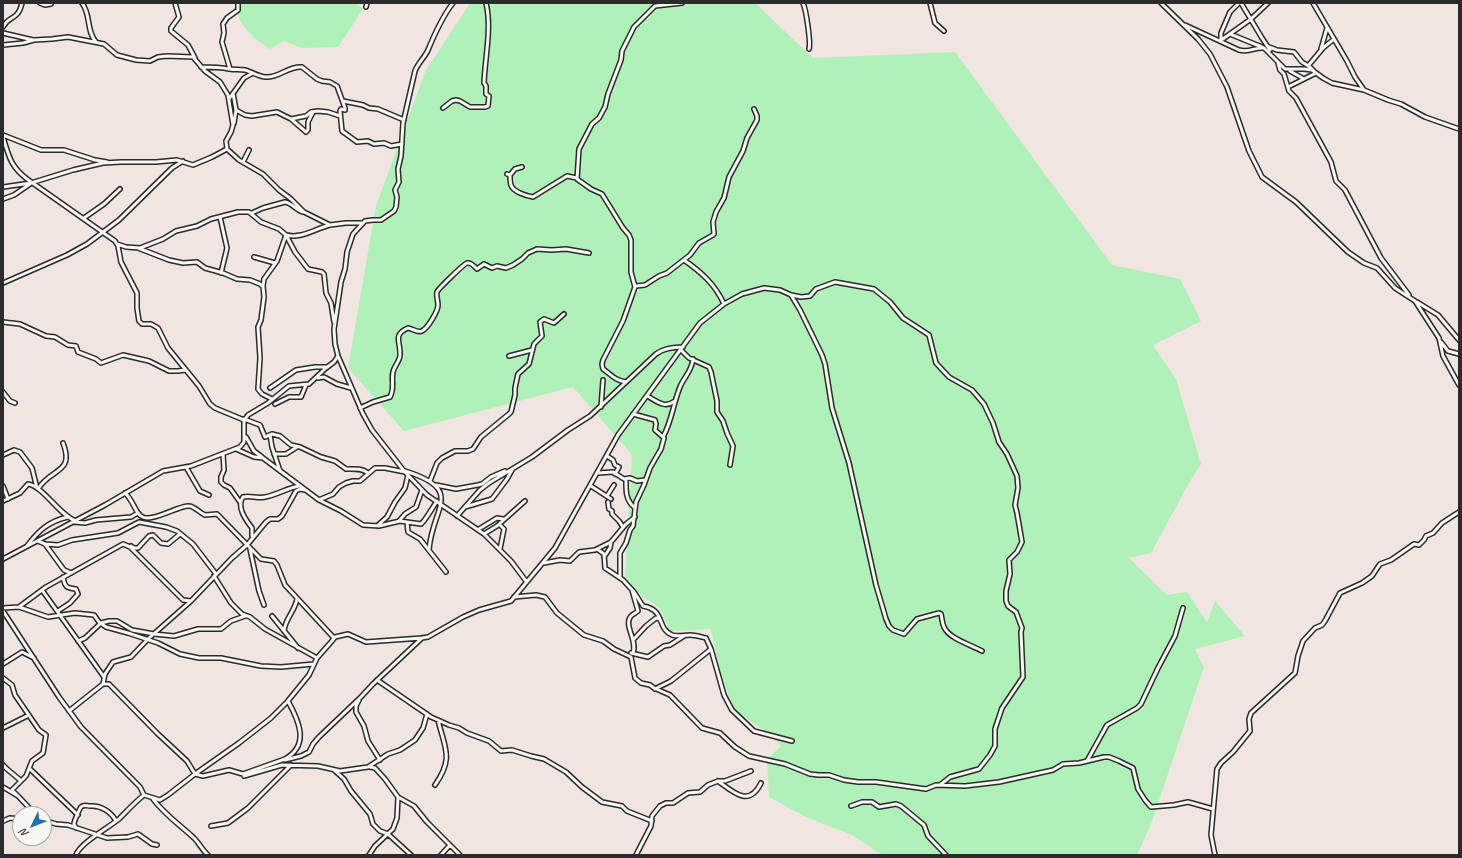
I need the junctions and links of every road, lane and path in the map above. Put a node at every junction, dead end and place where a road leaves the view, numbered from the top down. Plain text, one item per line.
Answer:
1 (22, 3) edge
2 (40, 3) edge
3 (82, 3) edge
4 (176, 3) edge
5 (238, 3) edge
6 (367, 3) edge
7 (453, 3) edge
8 (486, 3) edge
9 (682, 3) edge
10 (803, 3) edge
11 (930, 3) edge
12 (1161, 3) edge
13 (1240, 3) edge
14 (1268, 3) edge
15 (1313, 3) edge
16 (51, 4) edge
17 (366, 7) dead end
18 (1251, 19) junction
19 (1182, 22) junction
20 (3, 27) edge
21 (1327, 28) junction
22 (944, 31) dead end
23 (3, 33) edge
24 (1230, 34) junction
25 (1334, 39) junction
26 (34, 40) junction
27 (1221, 41) junction
28 (96, 42) junction
29 (3, 45) edge
30 (1265, 47) junction
31 (809, 49) dead end
32 (1319, 52) junction
33 (195, 59) junction
34 (1278, 63) junction
35 (1308, 66) junction
36 (201, 67) junction
37 (230, 69) junction
38 (1288, 70) junction
39 (253, 73) junction
40 (1316, 73) junction
41 (1304, 79) junction
42 (1288, 87) junction
43 (1364, 90) junction
44 (233, 93) junction
45 (229, 99) junction
46 (343, 101) junction
47 (443, 108) dead end
48 (754, 109) dead end
49 (236, 110) junction
50 (313, 112) junction
51 (340, 116) junction
52 (291, 119) junction
53 (404, 120) junction
54 (233, 125) junction
55 (1459, 129) edge
56 (3, 136) edge
57 (402, 144) junction
58 (3, 148) edge
59 (227, 149) junction
60 (249, 150) dead end
61 (7, 153) junction
62 (113, 162) junction
63 (183, 162) junction
64 (243, 162) junction
65 (522, 167) dead end
66 (577, 178) junction
67 (31, 182) junction
68 (3, 187) edge
69 (120, 189) dead end
70 (3, 199) edge
71 (304, 212) junction
72 (252, 213) junction
73 (220, 217) junction
74 (84, 218) junction
75 (362, 224) junction
76 (330, 225) junction
77 (103, 233) junction
78 (286, 235) junction
79 (117, 244) junction
80 (126, 247) junction
81 (138, 248) junction
82 (118, 249) junction
83 (588, 253) dead end
84 (254, 257) dead end
85 (684, 260) junction
86 (275, 264) junction
87 (221, 272) junction
88 (3, 283) edge
89 (636, 286) junction
90 (263, 287) junction
91 (790, 295) junction
92 (1414, 300) junction
93 (724, 304) junction
94 (564, 314) dead end
95 (3, 322) edge
96 (335, 323) junction
97 (1459, 340) edge
98 (1440, 341) junction
99 (682, 348) junction
100 (532, 350) junction
101 (1459, 354) edge
102 (338, 356) junction
103 (509, 356) dead end
104 (693, 359) junction
105 (327, 366) junction
106 (185, 370) junction
107 (315, 378) junction
108 (603, 380) dead end
109 (626, 382) junction
110 (306, 385) junction
111 (1459, 385) edge
112 (270, 388) dead end
113 (351, 388) junction
114 (3, 392) edge
115 (647, 396) junction
116 (272, 399) junction
117 (675, 401) junction
118 (15, 403) dead end
119 (274, 404) dead end
120 (601, 407) junction
121 (360, 408) junction
122 (633, 414) junction
123 (244, 419) junction
124 (244, 435) junction
125 (270, 435) junction
126 (663, 437) junction
127 (63, 443) dead end
128 (297, 447) junction
129 (236, 449) junction
130 (223, 454) junction
131 (274, 454) junction
132 (3, 455) edge
133 (607, 456) junction
134 (262, 457) junction
135 (730, 465) dead end
136 (186, 467) junction
137 (514, 467) junction
138 (280, 472) junction
139 (368, 473) junction
140 (405, 473) junction
141 (598, 473) junction
142 (615, 474) junction
143 (626, 479) junction
144 (645, 480) junction
145 (430, 481) junction
146 (436, 485) junction
147 (614, 485) dead end
148 (3, 486) edge
149 (299, 486) junction
150 (591, 486) junction
151 (37, 488) junction
152 (305, 490) junction
153 (422, 490) junction
154 (125, 493) junction
155 (209, 495) dead end
156 (607, 496) junction
157 (8, 499) junction
158 (611, 499) dead end
159 (319, 500) junction
160 (3, 501) edge
161 (437, 501) junction
162 (525, 501) dead end
163 (240, 502) junction
164 (608, 502) dead end
165 (441, 504) junction
166 (465, 507) junction
167 (635, 508) junction
168 (1459, 512) edge
169 (138, 513) junction
170 (457, 516) junction
171 (68, 517) junction
172 (635, 517) junction
173 (503, 520) junction
174 (75, 521) junction
175 (398, 522) junction
176 (407, 522) junction
177 (499, 524) junction
178 (377, 526) junction
179 (623, 527) junction
180 (479, 529) junction
181 (180, 534) junction
182 (484, 534) junction
183 (252, 538) junction
184 (38, 541) junction
185 (611, 542) junction
186 (45, 544) junction
187 (120, 545) junction
188 (248, 546) junction
189 (26, 547) junction
190 (500, 549) junction
191 (428, 550) junction
192 (596, 550) junction
193 (604, 556) junction
194 (3, 559) edge
195 (544, 563) junction
196 (71, 572) junction
197 (446, 572) dead end
198 (215, 575) junction
199 (63, 577) junction
200 (620, 577) junction
201 (526, 582) junction
202 (631, 588) junction
203 (42, 590) junction
204 (514, 598) junction
205 (297, 599) junction
206 (191, 601) junction
207 (264, 605) dead end
208 (19, 607) junction
209 (3, 608) edge
210 (1183, 608) dead end
211 (3, 611) edge
212 (58, 611) junction
213 (62, 616) junction
214 (245, 616) junction
215 (272, 616) dead end
216 (660, 619) junction
217 (101, 623) junction
218 (284, 632) junction
219 (154, 634) junction
220 (685, 636) junction
221 (334, 638) junction
222 (422, 638) junction
223 (148, 639) junction
224 (633, 640) junction
225 (78, 641) junction
226 (299, 649) junction
227 (711, 649) junction
228 (982, 651) dead end
229 (633, 653) junction
230 (625, 654) junction
231 (34, 658) junction
232 (317, 658) junction
233 (3, 664) edge
234 (314, 664) junction
235 (104, 677) junction
236 (3, 678) edge
237 (377, 680) junction
238 (103, 684) junction
239 (655, 688) junction
240 (360, 698) junction
241 (288, 701) junction
242 (69, 711) junction
243 (426, 714) junction
244 (29, 715) junction
245 (438, 720) junction
246 (3, 728) edge
247 (792, 741) dead end
248 (380, 760) junction
249 (1088, 761) junction
250 (273, 763) junction
251 (3, 765) edge
252 (290, 765) junction
253 (368, 767) junction
254 (30, 769) junction
255 (334, 770) junction
256 (234, 771) junction
257 (751, 771) dead end
258 (195, 774) junction
259 (21, 781) junction
260 (718, 781) junction
261 (761, 783) dead end
262 (435, 785) dead end
263 (940, 785) junction
264 (3, 787) edge
265 (144, 795) junction
266 (18, 796) junction
267 (398, 797) junction
268 (153, 799) junction
269 (27, 806) edge
270 (851, 806) dead end
271 (1213, 809) junction
272 (77, 817) junction
273 (652, 820) junction
274 (116, 821) junction
275 (52, 823) edge
276 (66, 825) junction
277 (211, 826) dead end
278 (76, 828) junction
279 (96, 834) junction
280 (388, 834) junction
281 (157, 844) dead end
282 (450, 845) junction
283 (76, 855) edge
284 (208, 855) edge
285 (369, 855) edge
286 (411, 855) edge
287 (441, 855) edge
288 (460, 855) edge
289 (636, 855) edge
290 (946, 855) edge
291 (1214, 855) edge

1 - 20 street
2 - 16 street
3 - 28 street
4 - 33 street
5 - 37 street
6 - 17 street
7 - 53 street
8 - 47 street
9 - 66 street
10 - 31 street
11 - 22 street
12 - 19 street
13 - 18 street
13 - 27 street
14 - 18 street
15 - 21 street
18 - 24 street
18 - 30 street
19 - 27 street
19 - 92 street
21 - 25 street
21 - 32 street
23 - 26 street
24 - 27 street
24 - 30 street
25 - 32 street
25 - 43 street
26 - 28 street
26 - 29 street
27 - 30 street
28 - 33 street
30 - 34 street
30 - 35 street
32 - 35 street
33 - 36 street
34 - 38 street
34 - 42 street
35 - 40 street
36 - 37 street
36 - 45 street
37 - 39 street
38 - 40 street
38 - 41 street
39 - 44 street
39 - 46 street
40 - 41 street
40 - 43 street
41 - 42 street
42 - 92 street
43 - 55 street
44 - 45 street
44 - 49 street
45 - 54 street
46 - 51 street
46 - 53 street
48 - 85 street
49 - 52 street
49 - 54 street
50 - 51 street
50 - 52 street
50 - 52 street
51 - 57 street
53 - 57 street
54 - 59 street
56 - 61 street
56 - 62 street
57 - 75 street
58 - 61 street
59 - 63 street
59 - 64 street
60 - 64 street
61 - 67 street
62 - 63 street
62 - 67 street
63 - 77 street
64 - 71 street
65 - 66 street
66 - 89 street
67 - 68 street
67 - 70 street
67 - 74 street
69 - 74 street
71 - 72 street
71 - 76 street
72 - 73 street
72 - 78 street
73 - 81 street
73 - 87 street
74 - 77 street
75 - 76 street
75 - 96 street
76 - 78 street
77 - 79 street
77 - 88 street
78 - 86 street
78 - 96 street
79 - 80 street
79 - 82 street
80 - 81 street
80 - 82 street
81 - 87 street
82 - 106 street
83 - 121 street
84 - 86 street
85 - 89 street
85 - 93 street
86 - 90 street
87 - 90 street
89 - 109 street
90 - 116 street
91 - 93 street
91 - 228 street
91 - 263 street
92 - 97 street
92 - 98 street
93 - 99 street
94 - 100 street
95 - 106 street
96 - 102 street
98 - 101 street
98 - 111 street
99 - 104 street
99 - 109 street
99 - 115 street
100 - 103 street
100 - 145 street
102 - 105 street
102 - 113 street
104 - 117 street
104 - 135 street
105 - 107 street
105 - 112 street
106 - 123 street
107 - 110 street
107 - 113 street
108 - 120 street
109 - 120 street
110 - 116 street
110 - 119 street
113 - 121 street
114 - 118 street
115 - 117 street
115 - 122 street
116 - 123 street
117 - 126 street
120 - 137 street
121 - 140 street
122 - 126 street
122 - 133 street
123 - 124 street
123 - 125 street
124 - 129 street
124 - 134 street
125 - 128 street
125 - 131 street
126 - 144 street
127 - 151 street
128 - 131 street
128 - 139 street
129 - 130 street
129 - 134 street
130 - 136 street
130 - 163 street
131 - 138 street
132 - 151 street
133 - 141 street
133 - 142 street
134 - 138 street
136 - 154 street
136 - 155 street
137 - 146 street
137 - 166 street
137 - 166 street
138 - 149 street
139 - 140 street
139 - 159 street
140 - 145 street
140 - 153 street
140 - 178 street
141 - 142 street
141 - 150 street
142 - 143 street
143 - 144 street
143 - 167 street
144 - 167 street
145 - 146 street
146 - 165 street
147 - 156 street
148 - 157 street
149 - 152 street
149 - 163 street
150 - 156 street
150 - 195 street
151 - 157 street
151 - 171 street
152 - 159 street
152 - 183 street
153 - 161 street
153 - 175 street
154 - 169 street
154 - 174 street
156 - 158 street
157 - 160 street
159 - 178 street
161 - 165 street
161 - 176 street
162 - 173 street
163 - 183 street
164 - 179 street
165 - 170 street
165 - 191 street
166 - 170 street
167 - 172 street
168 - 271 street
169 - 174 street
169 - 188 street
170 - 180 street
171 - 174 street
171 - 189 street
172 - 179 street
172 - 200 street
173 - 177 street
173 - 180 street
174 - 184 street
175 - 176 street
175 - 178 street
176 - 191 street
177 - 182 street
177 - 190 street
179 - 185 street
180 - 182 street
181 - 186 street
181 - 187 street
181 - 198 street
182 - 190 street
183 - 188 street
184 - 186 street
184 - 189 street
185 - 192 street
185 - 193 street
186 - 196 street
187 - 196 street
187 - 206 street
188 - 198 street
188 - 205 street
188 - 207 street
189 - 194 street
190 - 201 street
191 - 197 street
192 - 193 street
192 - 195 street
193 - 200 street
195 - 201 street
196 - 199 street
198 - 206 street
198 - 214 street
199 - 203 street
199 - 212 street
200 - 202 street
201 - 204 street
202 - 216 street
202 - 224 street
203 - 208 street
203 - 212 street
204 - 222 street
204 - 230 street
205 - 218 street
205 - 221 street
206 - 219 street
208 - 209 street
208 - 213 street
210 - 249 street
211 - 231 street
212 - 213 street
213 - 217 street
213 - 225 street
214 - 219 street
214 - 226 street
215 - 218 street
216 - 220 street
216 - 224 street
217 - 219 street
217 - 223 street
217 - 225 street
218 - 226 street
219 - 223 street
220 - 227 street
220 - 229 street
221 - 222 street
221 - 232 street
222 - 237 street
223 - 234 street
223 - 235 street
224 - 229 street
225 - 235 street
226 - 232 street
227 - 239 street
227 - 247 street
229 - 230 street
230 - 239 street
231 - 233 street
231 - 242 street
232 - 234 street
234 - 241 street
235 - 238 street
236 - 244 street
237 - 240 street
237 - 243 street
238 - 242 street
238 - 258 street
239 - 263 street
240 - 248 street
240 - 250 street
241 - 250 street
241 - 258 street
242 - 265 street
243 - 245 street
243 - 248 street
244 - 246 street
244 - 254 street
245 - 262 street
245 - 273 street
248 - 253 street
249 - 263 street
249 - 271 street
250 - 256 street
251 - 259 street
252 - 255 street
252 - 256 street
252 - 277 street
253 - 255 street
253 - 267 street
254 - 259 street
254 - 272 street
255 - 280 street
256 - 258 street
257 - 260 street
258 - 268 street
259 - 266 street
260 - 261 street
260 - 273 street
264 - 266 street
265 - 268 street
265 - 274 street
266 - 269 street
267 - 280 street
267 - 282 street
268 - 284 street
270 - 290 street
271 - 291 street
272 - 274 street
272 - 276 street
272 - 278 street
273 - 289 street
274 - 279 street
275 - 276 street
276 - 278 street
278 - 279 street
279 - 281 street
279 - 283 street
280 - 285 street
280 - 286 street
282 - 287 street
282 - 288 street

